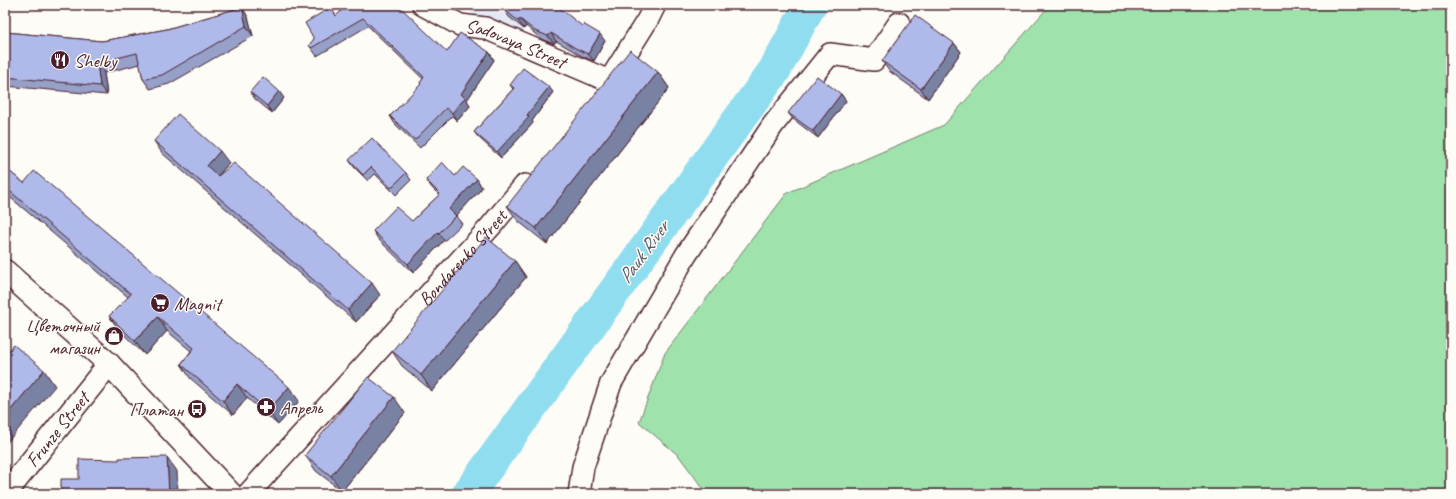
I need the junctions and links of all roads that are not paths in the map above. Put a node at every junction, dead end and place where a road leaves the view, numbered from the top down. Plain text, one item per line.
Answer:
1 (423, 5) edge
2 (655, 5) edge
3 (898, 23) dead end
4 (608, 82) junction
5 (594, 100) edge
6 (535, 172) edge
7 (5, 271) edge
8 (109, 364) junction
9 (5, 494) edge
10 (231, 494) edge
11 (248, 494) edge
12 (579, 494) edge

1 - 4 street, Sadovaya Street
2 - 4 street
3 - 12 street
4 - 5 street
6 - 11 street, Bondarenko Street
7 - 8 main road
8 - 9 main road, Frunze Street
8 - 10 main road

